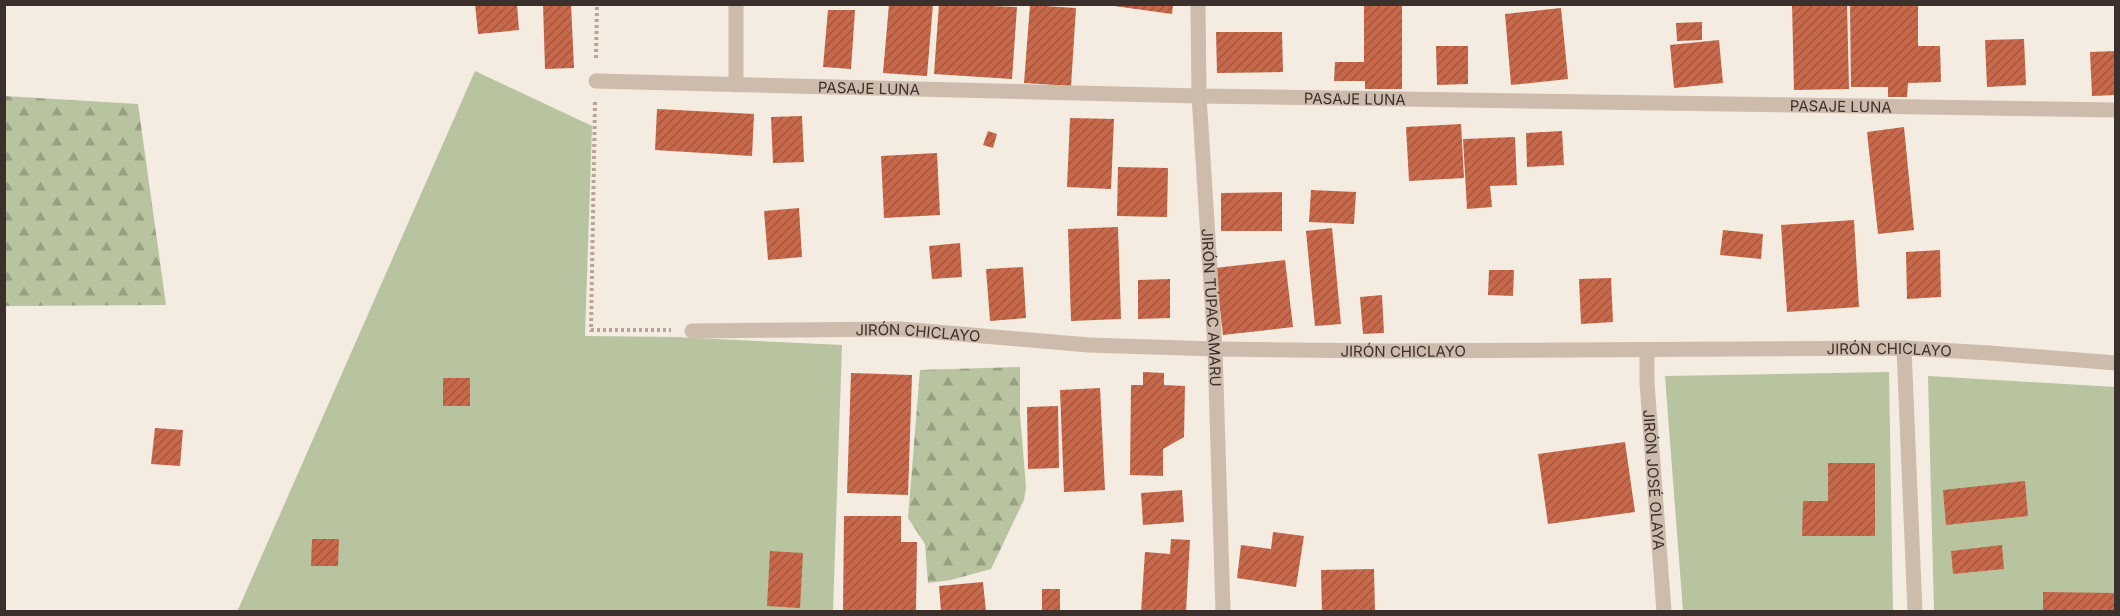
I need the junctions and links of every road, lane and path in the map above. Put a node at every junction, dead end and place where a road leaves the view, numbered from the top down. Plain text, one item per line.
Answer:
1 (597, 4) edge
2 (736, 4) edge
3 (1198, 4) edge
4 (596, 81) junction
5 (736, 85) junction
6 (1199, 96) junction
7 (2115, 110) edge
8 (692, 331) joint
9 (1904, 348) junction
10 (1215, 349) junction
11 (1647, 350) junction
12 (2115, 363) edge
13 (1223, 612) edge
14 (1664, 612) edge
15 (1916, 612) edge

1 - 4 path
2 - 5 street
3 - 6 street, JIRÓN TÚPAC AMARU
4 - 5 street, PASAJE LUNA
4 - 8 path
5 - 6 street, PASAJE LUNA
6 - 7 street, PASAJE LUNA
6 - 10 street, JIRÓN TÚPAC AMARU
8 - 10 street, JIRÓN CHICLAYO
9 - 11 street, JIRÓN CHICLAYO
9 - 12 street, JIRÓN CHICLAYO
9 - 15 street
10 - 11 street, JIRÓN CHICLAYO
10 - 13 street, JIRÓN TÚPAC AMARU
11 - 14 street, JIRÓN JOSÉ OLAYA

